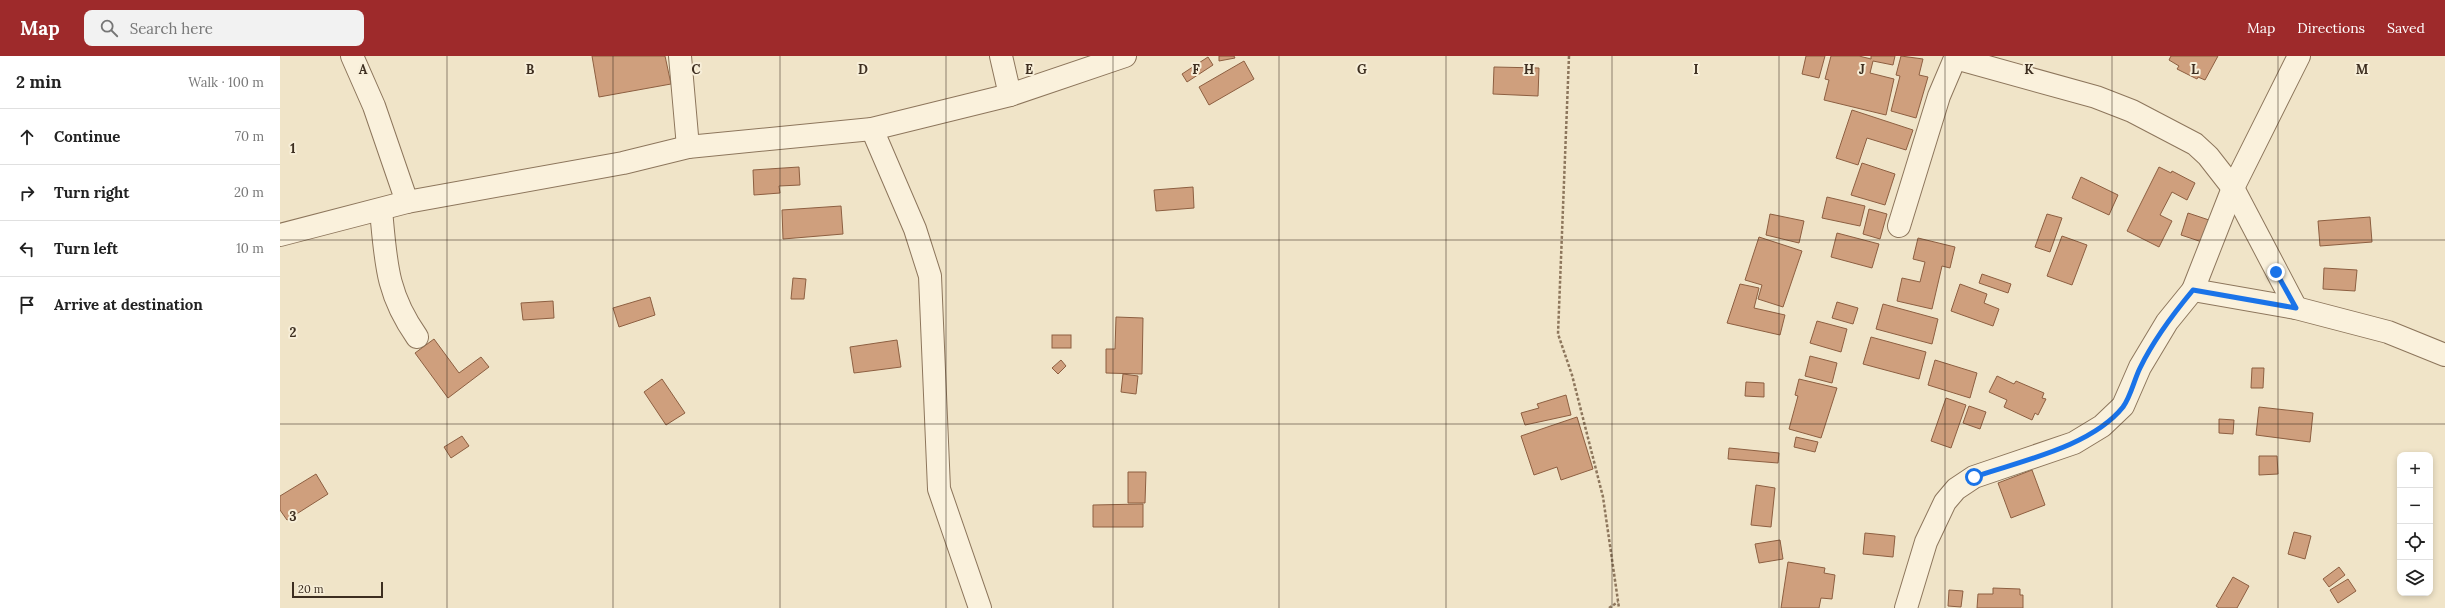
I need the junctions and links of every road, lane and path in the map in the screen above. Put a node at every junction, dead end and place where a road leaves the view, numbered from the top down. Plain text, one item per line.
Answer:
1 (352, 56) edge
2 (680, 56) edge
3 (1001, 56) edge
4 (1125, 56) edge
5 (1569, 56) edge
6 (2299, 56) edge
7 (1955, 57) edge
8 (1010, 95) junction
9 (872, 129) junction
10 (688, 147) junction
11 (2233, 188) junction
12 (407, 202) junction
13 (381, 210) junction
14 (1899, 226) dead end
15 (280, 235) edge
16 (2193, 290) junction
17 (2296, 308) junction
18 (417, 338) dead end
19 (2445, 355) edge
20 (1618, 602) junction
21 (980, 608) edge
22 (1609, 608) edge
23 (1619, 608) edge
24 (1906, 608) edge

1 - 12 street
2 - 10 street
3 - 8 street
4 - 8 street
5 - 20 path
6 - 11 street
7 - 11 street
7 - 14 street
8 - 9 street
9 - 10 street
9 - 21 street
10 - 12 street
11 - 16 street
11 - 17 street
12 - 13 street
13 - 15 street
13 - 18 street
16 - 17 street
16 - 24 street
17 - 19 street
20 - 22 path
20 - 23 path

